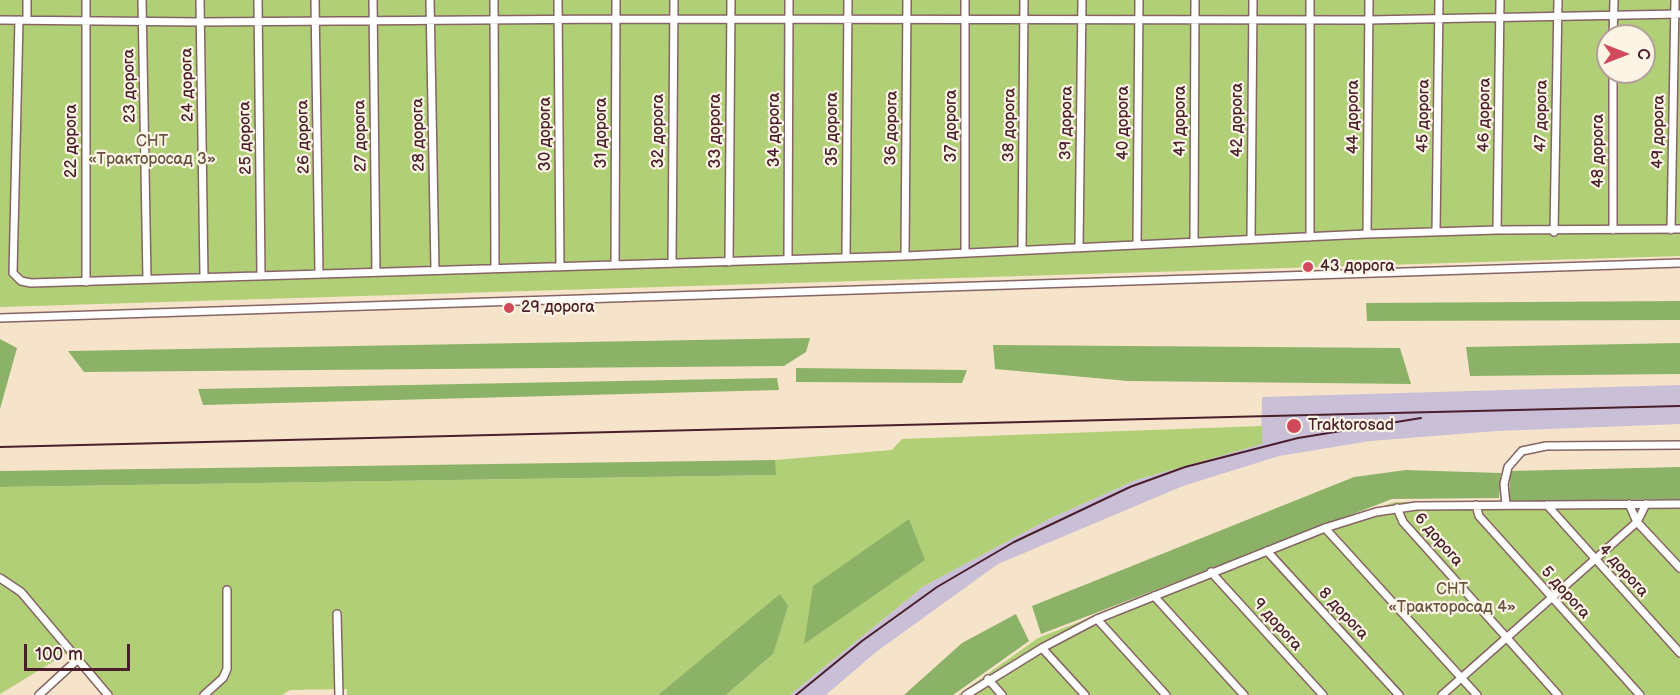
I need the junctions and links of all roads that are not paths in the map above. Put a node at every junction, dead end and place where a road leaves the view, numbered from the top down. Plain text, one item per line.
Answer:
1 (27, 0) edge
2 (86, 0) edge
3 (142, 0) edge
4 (200, 0) edge
5 (258, 0) edge
6 (315, 0) edge
7 (373, 0) edge
8 (430, 0) edge
9 (494, 0) edge
10 (558, 0) edge
11 (616, 0) edge
12 (674, 0) edge
13 (731, 0) edge
14 (789, 0) edge
15 (848, 0) edge
16 (907, 0) edge
17 (965, 0) edge
18 (1024, 0) edge
19 (1082, 0) edge
20 (1139, 0) edge
21 (1195, 0) edge
22 (1253, 0) edge
23 (1310, 0) edge
24 (1369, 0) edge
25 (1439, 0) edge
26 (1500, 0) edge
27 (1558, 0) edge
28 (1614, 0) edge
29 (1675, 0) edge
30 (1677, 14) edge
31 (1613, 16) junction
32 (1499, 17) junction
33 (1310, 18) junction
34 (1557, 18) junction
35 (616, 19) junction
36 (1253, 19) junction
37 (1439, 19) junction
38 (0, 20) edge
39 (23, 20) junction
40 (373, 20) junction
41 (430, 20) junction
42 (494, 20) junction
43 (558, 20) junction
44 (674, 20) junction
45 (1024, 20) junction
46 (1082, 20) junction
47 (1138, 20) junction
48 (1195, 20) junction
49 (1369, 20) junction
50 (86, 21) junction
51 (258, 21) junction
52 (315, 21) junction
53 (731, 21) junction
54 (789, 21) junction
55 (848, 21) junction
56 (907, 21) junction
57 (965, 21) junction
58 (143, 22) junction
59 (200, 22) junction
60 (1613, 24) edge
61 (1613, 84) edge
62 (1680, 229) edge
63 (1497, 230) junction
64 (1613, 230) junction
65 (1671, 230) junction
66 (1436, 232) junction
67 (1554, 232) junction
68 (1367, 234) junction
69 (1310, 237) junction
70 (1251, 239) junction
71 (1194, 242) junction
72 (1137, 245) junction
73 (1079, 247) junction
74 (1022, 249) junction
75 (965, 253) junction
76 (905, 256) junction
77 (846, 257) junction
78 (788, 259) junction
79 (729, 262) junction
80 (672, 263) junction
81 (1680, 263) edge
82 (615, 265) junction
83 (495, 267) junction
84 (560, 267) junction
85 (435, 269) junction
86 (376, 272) junction
87 (319, 273) junction
88 (261, 275) junction
89 (204, 277) junction
90 (147, 279) junction
91 (86, 282) junction
92 (0, 318) edge
93 (1680, 445) edge
94 (1629, 504) junction
95 (1646, 504) junction
96 (1680, 504) edge
97 (1506, 505) junction
98 (1547, 505) junction
99 (1476, 506) junction
100 (1397, 508) junction
101 (1637, 522) junction
102 (1325, 528) junction
103 (1267, 551) junction
104 (1593, 559) junction
105 (1680, 568) edge
106 (1211, 572) junction
107 (0, 578) edge
108 (227, 590) dead end
109 (1154, 596) junction
110 (1551, 598) junction
111 (337, 614) dead end
112 (1097, 619) junction
113 (1506, 637) junction
114 (1042, 648) junction
115 (1680, 653) edge
116 (77, 660) junction
117 (1461, 678) junction
118 (988, 679) junction
119 (39, 695) edge
120 (108, 695) edge
121 (204, 695) edge
122 (339, 695) edge
123 (966, 695) edge
124 (1002, 695) edge
125 (1084, 695) edge
126 (1166, 695) edge
127 (1244, 695) edge
128 (1323, 695) edge
129 (1399, 695) edge
130 (1442, 695) edge
131 (1477, 695) edge
132 (1558, 695) edge
133 (1640, 695) edge

1 - 39 street
2 - 50 street, 22 дорога
3 - 58 street, 23 дорога
4 - 59 street, 24 дорога
5 - 51 street, 25 дорога
6 - 52 street, 26 дорога
7 - 40 street, 27 дорога
8 - 41 street, 28 дорога
9 - 42 street
10 - 43 street, 30 дорога
11 - 35 street, 31 дорога
12 - 44 street, 32 дорога
13 - 53 street, 33 дорога
14 - 54 street, 34 дорога
15 - 55 street, 35 дорога
16 - 56 street, 36 дорога
17 - 57 street, 37 дорога
18 - 45 street, 38 дорога
19 - 46 street, 39 дорога
20 - 47 street, 40 дорога
21 - 48 street, 41 дорога
22 - 36 street, 42 дорога
23 - 33 street
24 - 49 street, 44 дорога
25 - 37 street, 45 дорога
26 - 32 street, 46 дорога
27 - 34 street, 47 дорога
28 - 31 street
29 - 30 street, 49 дорога
30 - 31 street
30 - 65 street, 49 дорога
31 - 34 street
31 - 60 street
32 - 34 street
32 - 37 street
32 - 63 street, 46 дорога
33 - 36 street
33 - 49 street
33 - 69 street
34 - 67 street, 47 дорога
35 - 43 street
35 - 44 street
35 - 82 street, 31 дорога
36 - 48 street
36 - 70 street, 42 дорога
37 - 49 street
37 - 66 street, 45 дорога
38 - 39 street
39 - 50 street
39 - 91 street
40 - 41 street
40 - 52 street
40 - 86 street, 27 дорога
41 - 42 street
41 - 85 street, 28 дорога
42 - 43 street
42 - 83 street
43 - 84 street, 30 дорога
44 - 53 street
44 - 80 street, 32 дорога
45 - 46 street
45 - 57 street
45 - 74 street, 38 дорога
46 - 47 street
46 - 73 street, 39 дорога
47 - 48 street
47 - 72 street, 40 дорога
48 - 71 street, 41 дорога
49 - 68 street, 44 дорога
50 - 58 street
50 - 91 street, 22 дорога
51 - 52 street
51 - 59 street
51 - 88 street, 25 дорога
52 - 87 street, 26 дорога
53 - 54 street
53 - 79 street, 33 дорога
54 - 55 street
54 - 78 street, 34 дорога
55 - 56 street
55 - 77 street, 35 дорога
56 - 57 street
56 - 76 street, 36 дорога
57 - 75 street, 37 дорога
58 - 59 street
58 - 90 street, 23 дорога
59 - 89 street, 24 дорога
61 - 64 street, 48 дорога
62 - 65 street
63 - 66 street
63 - 67 street
64 - 65 street
64 - 67 street
66 - 68 street
68 - 69 street
69 - 70 street
70 - 71 street
71 - 72 street
72 - 73 street
73 - 74 street
74 - 75 street
75 - 76 street
76 - 77 street
77 - 78 street
78 - 79 street
79 - 80 street
80 - 82 street
81 - 92 street
82 - 84 street
83 - 84 street
83 - 85 street
85 - 86 street
86 - 87 street
87 - 88 street
88 - 89 street
89 - 90 street
90 - 91 street
93 - 97 street
94 - 95 street
94 - 98 street
94 - 101 street
95 - 96 street
95 - 101 street
97 - 98 street
97 - 99 street
98 - 104 street, 4 дорога
99 - 100 street
99 - 110 street, 5 дорога
100 - 102 street
100 - 113 street, 6 дорога
101 - 104 street
101 - 105 street
102 - 103 street
102 - 117 street
103 - 106 street
103 - 129 street, 8 дорога
104 - 110 street
104 - 115 street, 4 дорога
106 - 109 street
106 - 128 street, 9 дорога
107 - 116 street
108 - 121 street
109 - 112 street
109 - 127 street
110 - 113 street
110 - 133 street, 5 дорога
111 - 122 street
112 - 114 street
112 - 126 street
113 - 117 street
113 - 132 street, 6 дорога
114 - 118 street
114 - 125 street
116 - 119 street
116 - 120 street
117 - 130 street
117 - 131 street
118 - 123 street
118 - 124 street

